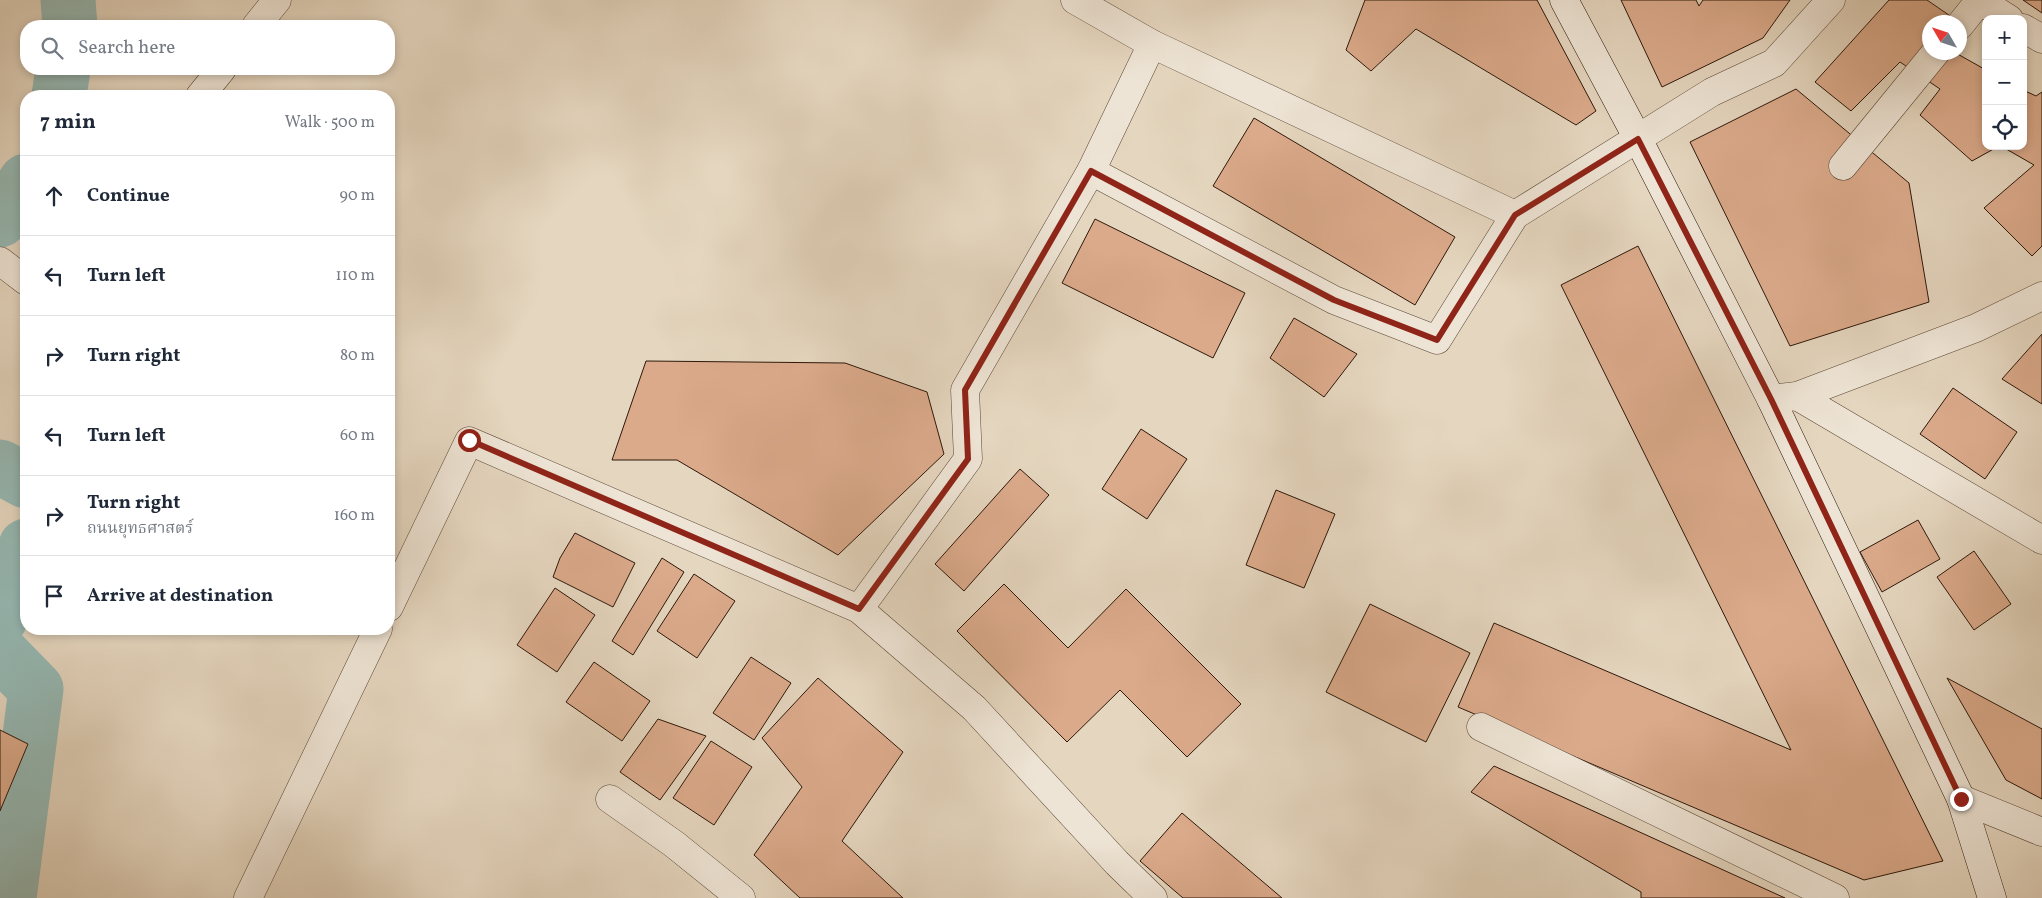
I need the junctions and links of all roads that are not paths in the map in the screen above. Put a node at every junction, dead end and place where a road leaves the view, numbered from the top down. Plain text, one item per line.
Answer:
1 (277, 0) edge
2 (1075, 0) edge
3 (1564, 0) edge
4 (1831, 0) edge
5 (1979, 0) edge
6 (2003, 15) edge
7 (1967, 16) edge
8 (261, 20) edge
9 (2027, 31) edge
10 (2042, 40) edge
11 (1152, 44) junction
12 (1929, 60) edge
13 (217, 75) edge
14 (205, 90) edge
15 (1638, 139) junction
16 (1843, 166) dead end
17 (1091, 171) junction
18 (1515, 215) junction
19 (2042, 296) edge
20 (1784, 398) junction
21 (2042, 540) edge
22 (396, 569) edge
23 (859, 609) junction
24 (375, 635) edge
25 (1481, 727) dead end
26 (610, 799) dead end
27 (1961, 799) junction
28 (2042, 832) edge
29 (248, 898) edge
30 (741, 898) edge
31 (1153, 898) edge
32 (1835, 898) edge
33 (1992, 898) edge

1 - 8 street
2 - 11 street
3 - 15 street
4 - 15 street
5 - 6 street
5 - 7 street
9 - 10 street
11 - 17 street
11 - 18 street
12 - 16 street
13 - 14 street
15 - 18 street
15 - 20 street
17 - 18 street
17 - 23 street
19 - 20 street
20 - 21 street
20 - 27 street
22 - 23 street
23 - 31 street
24 - 29 street
25 - 32 street
26 - 30 street
27 - 28 street
27 - 33 street

